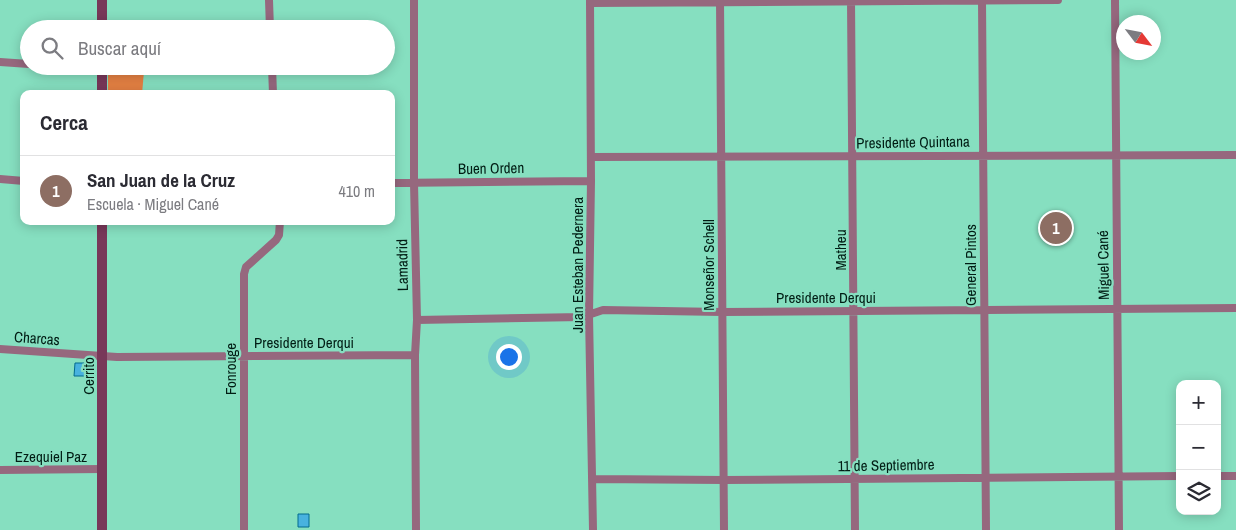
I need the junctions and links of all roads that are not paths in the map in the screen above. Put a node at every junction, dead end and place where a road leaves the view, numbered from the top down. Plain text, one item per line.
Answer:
1 (102, 0) edge
2 (269, 0) edge
3 (414, 0) edge
4 (851, 0) edge
5 (982, 0) edge
6 (1058, 0) edge
7 (1115, 0) edge
8 (720, 1) edge
9 (590, 2) edge
10 (102, 20) edge
11 (270, 20) edge
12 (0, 62) edge
13 (20, 63) edge
14 (102, 75) edge
15 (273, 75) edge
16 (102, 90) edge
17 (274, 90) edge
18 (1115, 154) junction
19 (1236, 154) edge
20 (983, 155) junction
21 (591, 157) junction
22 (721, 157) junction
23 (853, 157) junction
24 (0, 180) edge
25 (20, 181) edge
26 (591, 181) junction
27 (395, 183) edge
28 (414, 183) junction
29 (102, 225) edge
30 (280, 225) edge
31 (1117, 308) junction
32 (1236, 308) edge
33 (984, 310) junction
34 (853, 311) junction
35 (722, 312) junction
36 (589, 315) junction
37 (417, 320) junction
38 (0, 349) edge
39 (415, 355) junction
40 (103, 356) junction
41 (244, 356) junction
42 (102, 469) junction
43 (0, 470) edge
44 (1119, 476) junction
45 (1176, 476) edge
46 (1221, 476) edge
47 (1236, 476) edge
48 (985, 477) junction
49 (593, 479) junction
50 (855, 479) junction
51 (724, 480) junction
52 (102, 530) edge
53 (244, 530) edge
54 (416, 530) edge
55 (593, 530) edge
56 (724, 530) edge
57 (855, 530) edge
58 (986, 530) edge
59 (1119, 530) edge

1 - 10 main road
2 - 11 street
3 - 28 street, Lamadrid
4 - 5 street
4 - 8 street
4 - 23 street, Matheu
5 - 6 street
5 - 20 street, General Pintos
7 - 18 street, Miguel Cané
8 - 9 street
8 - 22 street, Monseñor Schell
9 - 21 street, Juan Esteban Pedernera
12 - 13 street
14 - 16 main road
15 - 17 street
18 - 19 street, Presidente Quintana
18 - 20 street, Presidente Quintana
18 - 31 street, Miguel Cané
20 - 23 street, Presidente Quintana
20 - 33 street, General Pintos
21 - 22 street, Presidente Quintana
21 - 26 street, Juan Esteban Pedernera
22 - 23 street, Presidente Quintana
22 - 35 street, Monseñor Schell
23 - 34 street, Matheu
24 - 25 street
26 - 28 street, Buen Orden
26 - 36 street, Juan Esteban Pedernera
27 - 28 street, Buen Orden
28 - 37 street, Lamadrid
29 - 40 main road, Cerrito
30 - 41 street, Fonrouge
31 - 32 street, Presidente Derqui
31 - 33 street, Presidente Derqui
31 - 44 street, Miguel Cané
33 - 34 street, Presidente Derqui
33 - 48 street, General Pintos
34 - 35 street, Presidente Derqui
34 - 50 street, Matheu
35 - 36 street, Presidente Derqui
35 - 51 street, Monseñor Schell
36 - 37 street, Presidente Derqui
36 - 49 street, Juan Esteban Pedernera
37 - 39 street, Lamadrid
38 - 40 street, Charcas
39 - 41 street, Presidente Derqui
39 - 54 street, Lamadrid
40 - 41 street, Presidente Derqui
40 - 42 main road, Cerrito
41 - 53 street, Fonrouge
42 - 43 street, Ezequiel Paz
42 - 52 main road, Cerrito
44 - 45 street, 11 de Septiembre
44 - 48 street, 11 de Septiembre
44 - 59 street, Miguel Cané
46 - 47 street
48 - 50 street, 11 de Septiembre
48 - 58 street, General Pintos
49 - 51 street, 11 de Septiembre
49 - 55 street, Juan Esteban Pedernera
50 - 51 street, 11 de Septiembre
50 - 57 street, Matheu
51 - 56 street, Monseñor Schell

